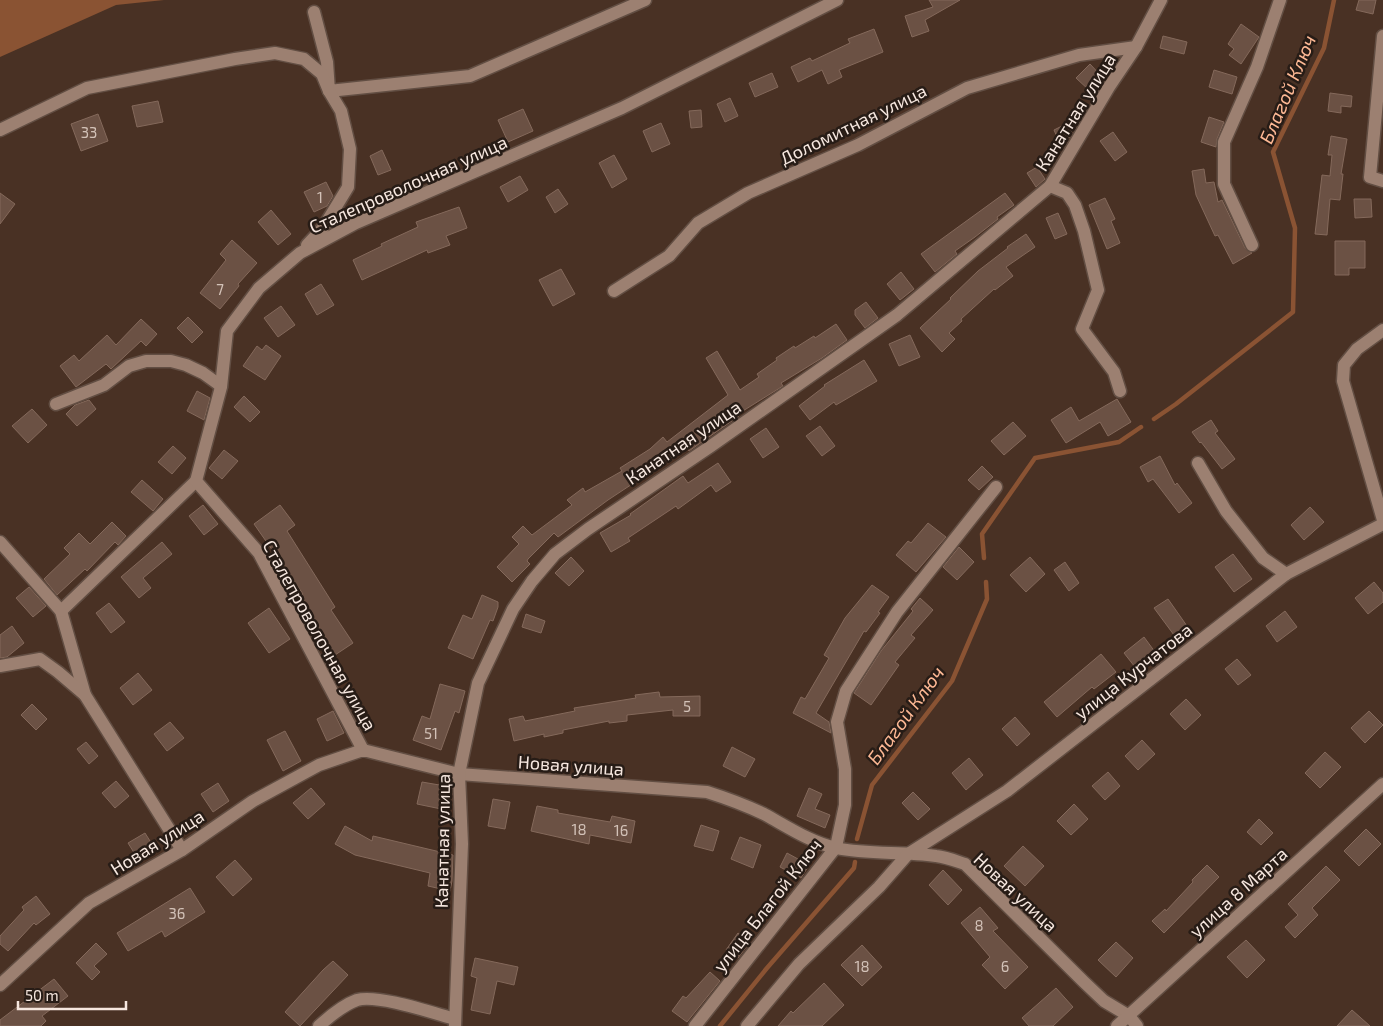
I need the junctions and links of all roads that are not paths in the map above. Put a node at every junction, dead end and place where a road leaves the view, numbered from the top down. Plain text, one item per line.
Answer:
1 (645, 0) edge
2 (837, 0) edge
3 (1161, 0) edge
4 (1280, 0) edge
5 (314, 12) dead end
6 (1383, 43) edge
7 (1136, 47) junction
8 (329, 91) junction
9 (0, 130) edge
10 (1383, 182) edge
11 (1050, 186) junction
12 (1252, 245) dead end
13 (300, 253) junction
14 (614, 291) dead end
15 (1383, 330) edge
16 (221, 386) junction
17 (1120, 391) dead end
18 (56, 404) dead end
19 (1198, 463) dead end
20 (196, 481) junction
21 (996, 487) dead end
22 (1383, 522) edge
23 (0, 542) edge
24 (1286, 574) junction
25 (61, 611) junction
26 (0, 666) edge
27 (85, 695) junction
28 (363, 750) junction
29 (459, 774) junction
30 (1383, 784) edge
31 (836, 847) junction
32 (182, 850) junction
33 (908, 854) junction
34 (0, 985) edge
35 (1133, 1021) edge
36 (455, 1022) edge
37 (319, 1026) edge
38 (695, 1026) edge
39 (747, 1026) edge
40 (1117, 1026) edge

1 - 8 street
2 - 13 street, Сталепроволочная улица
3 - 7 street, Канатная улица
4 - 12 street
5 - 8 street
6 - 10 street
7 - 11 street, Канатная улица
7 - 14 street, Доломитная улица
8 - 9 street
8 - 13 street
11 - 17 street
11 - 29 street, Канатная улица
13 - 16 street, Сталепроволочная улица
15 - 22 street
16 - 18 street
16 - 20 street, Сталепроволочная улица
19 - 24 street
20 - 25 street
20 - 28 street, Сталепроволочная улица
21 - 31 street, улица Благой Ключ
22 - 24 street, улица Курчатова
23 - 25 street
24 - 33 street, улица Курчатова
25 - 27 street
26 - 27 street
27 - 32 street
28 - 29 street, Новая улица
28 - 32 street, Новая улица
29 - 31 street, Новая улица
29 - 36 street, Канатная улица
30 - 35 street, улица 8 Марта
31 - 33 street, Новая улица
31 - 38 street, улица Благой Ключ
32 - 34 street, Новая улица
33 - 35 street, Новая улица
33 - 39 street
35 - 40 street, улица 8 Марта
36 - 37 street

